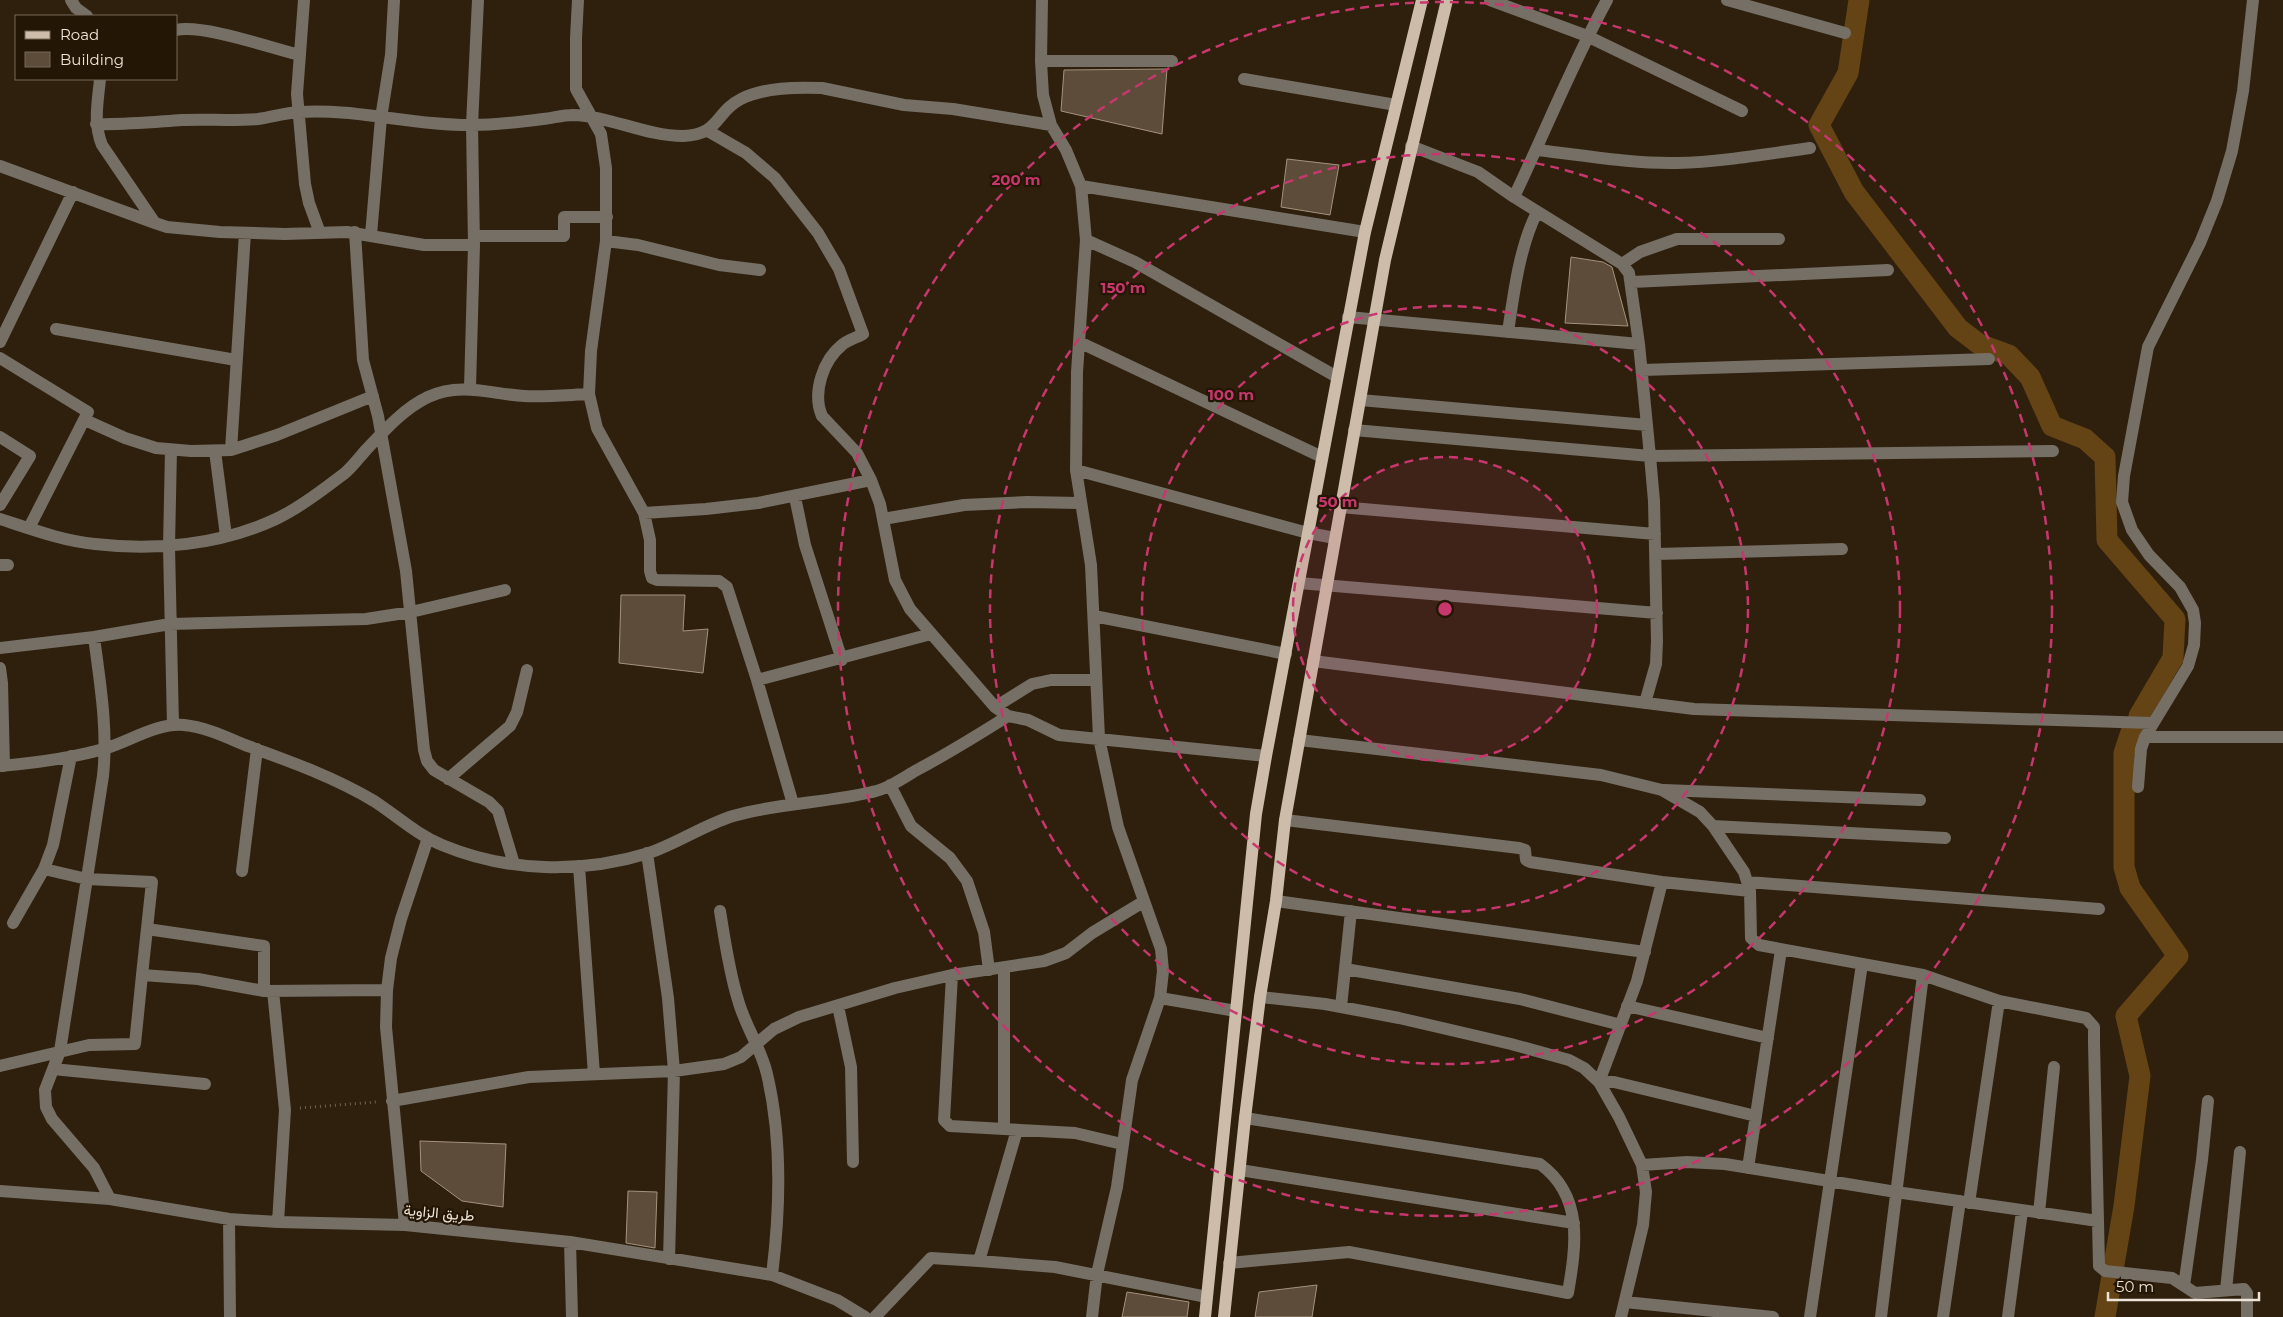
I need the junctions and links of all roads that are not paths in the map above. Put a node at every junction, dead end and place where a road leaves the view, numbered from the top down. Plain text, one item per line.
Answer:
1 (71, 0) edge
2 (304, 0) edge
3 (394, 0) edge
4 (478, 0) edge
5 (578, 0) edge
6 (1042, 0) edge
7 (1422, 0) edge
8 (1447, 0) edge
9 (1490, 0) edge
10 (1607, 0) edge
11 (1727, 0) edge
12 (2253, 0) edge
13 (86, 15) edge
14 (178, 30) edge
15 (1845, 33) dead end
16 (1587, 36) junction
17 (300, 55) junction
18 (1041, 61) junction
19 (1172, 61) dead end
20 (1244, 79) dead end
21 (100, 80) edge
22 (1396, 105) junction
23 (1742, 111) dead end
24 (299, 112) junction
25 (590, 116) junction
26 (381, 118) junction
27 (96, 124) junction
28 (472, 125) junction
29 (1051, 125) junction
30 (708, 131) junction
31 (1411, 146) junction
32 (1810, 148) dead end
33 (1537, 150) junction
34 (0, 166) edge
35 (1081, 186) junction
36 (73, 192) junction
37 (1514, 197) junction
38 (1537, 212) junction
39 (606, 218) junction
40 (155, 223) junction
41 (355, 232) junction
42 (1365, 232) junction
43 (245, 233) junction
44 (320, 233) junction
45 (371, 235) junction
46 (1779, 239) dead end
47 (474, 240) junction
48 (1086, 240) junction
49 (606, 241) junction
50 (1622, 264) junction
51 (760, 270) dead end
52 (1888, 270) dead end
53 (1632, 282) junction
54 (1348, 317) junction
55 (1374, 319) junction
56 (56, 329) dead end
57 (1508, 332) junction
58 (0, 342) edge
59 (1079, 342) junction
60 (1639, 344) junction
61 (0, 358) edge
62 (1989, 359) dead end
63 (236, 360) junction
64 (1642, 370) junction
65 (1337, 377) junction
66 (470, 388) junction
67 (588, 394) junction
68 (373, 396) junction
69 (1360, 400) junction
70 (85, 420) junction
71 (1647, 425) junction
72 (1354, 430) junction
73 (381, 434) junction
74 (0, 437) edge
75 (171, 450) junction
76 (231, 450) junction
77 (2053, 451) dead end
78 (215, 452) junction
79 (1650, 456) junction
80 (1322, 457) junction
81 (1076, 470) junction
82 (870, 480) junction
83 (794, 496) junction
84 (1080, 503) junction
85 (0, 505) edge
86 (1340, 507) junction
87 (644, 513) junction
88 (0, 519) edge
89 (883, 519) junction
90 (29, 528) junction
91 (1308, 533) junction
92 (1655, 534) junction
93 (226, 536) junction
94 (1335, 538) junction
95 (169, 547) junction
96 (1842, 549) dead end
97 (1656, 554) junction
98 (1299, 583) junction
99 (1326, 586) junction
100 (505, 590) dead end
101 (411, 612) junction
102 (1658, 613) junction
103 (1094, 616) junction
104 (170, 624) junction
105 (931, 634) junction
106 (94, 637) junction
107 (0, 648) edge
108 (1286, 654) junction
109 (842, 660) junction
110 (1313, 661) junction
111 (0, 668) edge
112 (527, 670) dead end
113 (757, 680) junction
114 (1096, 680) junction
115 (1, 703) edge
116 (1645, 703) junction
117 (994, 707) junction
118 (1008, 716) junction
119 (2152, 723) junction
120 (173, 725) junction
121 (2145, 737) junction
122 (2283, 737) edge
123 (1098, 738) junction
124 (1299, 740) junction
125 (106, 748) junction
126 (257, 749) junction
127 (72, 756) junction
128 (1266, 756) junction
129 (2, 766) edge
130 (448, 779) junction
131 (890, 785) junction
132 (2138, 787) dead end
133 (1662, 790) junction
134 (1920, 800) dead end
135 (793, 804) junction
136 (1285, 820) junction
137 (1713, 826) junction
138 (428, 838) junction
139 (1945, 838) dead end
140 (648, 853) junction
141 (514, 864) junction
142 (579, 866) junction
143 (44, 869) junction
144 (242, 871) dead end
145 (87, 879) junction
146 (1662, 882) junction
147 (1749, 886) junction
148 (1276, 901) junction
149 (1143, 902) junction
150 (2099, 909) dead end
151 (720, 911) dead end
152 (1351, 911) junction
153 (13, 923) dead end
154 (148, 929) junction
155 (1781, 950) junction
156 (1645, 952) junction
157 (1862, 964) junction
158 (1004, 968) junction
159 (1345, 969) junction
160 (989, 970) junction
161 (142, 975) junction
162 (952, 975) junction
163 (1923, 975) junction
164 (387, 990) junction
165 (268, 991) junction
166 (1260, 997) junction
167 (1160, 998) junction
168 (1999, 1001) junction
169 (838, 1006) junction
170 (1627, 1006) junction
171 (1341, 1007) junction
172 (1236, 1011) junction
173 (1621, 1025) junction
174 (1768, 1038) junction
175 (757, 1043) junction
176 (60, 1051) junction
177 (0, 1066) edge
178 (2054, 1068) dead end
179 (53, 1069) junction
180 (674, 1071) junction
181 (594, 1074) junction
182 (1599, 1082) junction
183 (205, 1084) dead end
184 (1228, 1090) junction
185 (1249, 1092) junction
186 (392, 1101) junction
187 (2208, 1101) dead end
188 (1756, 1116) junction
189 (1245, 1118) junction
190 (1004, 1129) junction
191 (1017, 1130) junction
192 (1122, 1144) junction
193 (2240, 1152) dead end
194 (853, 1162) dead end
195 (1642, 1165) junction
196 (1748, 1168) junction
197 (1240, 1170) junction
198 (1829, 1181) junction
199 (0, 1191) edge
200 (1896, 1192) junction
201 (110, 1199) junction
202 (1965, 1202) junction
203 (2022, 1211) junction
204 (2039, 1213) junction
205 (228, 1219) junction
206 (2098, 1221) junction
207 (278, 1222) junction
208 (1574, 1223) junction
209 (405, 1225) junction
210 (570, 1242) junction
211 (669, 1259) junction
212 (979, 1262) junction
213 (1229, 1263) junction
214 (1097, 1274) junction
215 (772, 1275) junction
216 (2184, 1286) junction
217 (2226, 1290) junction
218 (1207, 1297) junction
219 (1625, 1302) junction
220 (230, 1317) edge
221 (572, 1317) edge
222 (865, 1317) edge
223 (875, 1317) edge
224 (1092, 1317) edge
225 (1205, 1317) edge
226 (1224, 1317) edge
227 (1621, 1317) edge
228 (1773, 1317) edge
229 (1810, 1317) edge
230 (1881, 1317) edge
231 (1943, 1317) edge
232 (2008, 1317) edge
233 (2247, 1317) edge

1 - 13 street
2 - 17 street
3 - 26 street
4 - 28 street
5 - 25 street
6 - 18 street
7 - 22 main road
8 - 31 main road
9 - 16 street
10 - 16 street
11 - 15 street
12 - 119 street
14 - 17 street
16 - 23 street
16 - 33 street
17 - 24 street
18 - 19 street
18 - 29 street
20 - 22 street
21 - 27 street
22 - 42 main road
24 - 26 street
24 - 27 street
24 - 44 street
25 - 28 street
25 - 30 street
25 - 39 street
26 - 28 street
26 - 45 street
27 - 40 street
28 - 47 street
29 - 30 street
29 - 35 street
30 - 82 street
31 - 37 street
31 - 55 main road
32 - 33 street
33 - 37 street
34 - 36 street
35 - 42 street
35 - 48 street
36 - 40 street
36 - 58 street
37 - 38 street
38 - 50 street
38 - 57 street
39 - 47 street
39 - 49 street
40 - 43 street
41 - 44 street
41 - 45 street
41 - 68 street
42 - 54 main road
43 - 44 street
43 - 63 street
45 - 47 street
46 - 50 street
47 - 66 street
48 - 59 street
48 - 65 street
49 - 51 street
49 - 67 street
50 - 53 street
52 - 53 street
53 - 60 street
54 - 55 street
54 - 65 main road
55 - 57 street
55 - 69 main road
56 - 63 street
57 - 60 street
59 - 80 street
59 - 81 street
60 - 64 street
61 - 70 street
62 - 64 street
63 - 76 street
64 - 71 street
65 - 80 main road
66 - 67 street
66 - 73 street
67 - 87 street
68 - 73 street
68 - 76 street
69 - 71 street
69 - 72 main road
70 - 75 street
70 - 90 street
71 - 79 street
72 - 79 street
72 - 86 main road
73 - 93 street
73 - 101 street
74 - 85 street
75 - 78 street
75 - 95 street
76 - 78 street
77 - 79 street
78 - 93 street
79 - 92 street
80 - 91 main road
81 - 84 street
81 - 91 street
82 - 83 street
82 - 89 street
83 - 87 street
83 - 109 street
84 - 89 street
84 - 103 street
86 - 92 street
86 - 94 main road
87 - 113 street
88 - 90 street
89 - 105 street
90 - 95 street
91 - 94 street
91 - 98 main road
92 - 97 street
93 - 95 street
94 - 99 main road
95 - 104 street
96 - 97 street
97 - 102 street
98 - 99 street
98 - 108 main road
99 - 102 street
99 - 110 main road
100 - 101 street
101 - 104 street
101 - 130 street
102 - 116 street
103 - 108 street
103 - 114 street
104 - 106 street
104 - 120 street
105 - 109 street
105 - 117 street
106 - 107 street
106 - 125 street
108 - 128 main road
109 - 113 street
110 - 116 street
110 - 124 main road
111 - 115 street
112 - 130 street
113 - 135 street
114 - 117 street
114 - 123 street
115 - 129 street
116 - 119 street
117 - 118 street
118 - 123 street
118 - 131 street
119 - 121 street
120 - 125 street
120 - 126 street
121 - 122 street
121 - 132 street
123 - 128 street
123 - 149 street
124 - 133 street
124 - 136 main road
125 - 127 street
125 - 145 street
126 - 138 street
126 - 144 street
127 - 129 street
127 - 143 street
128 - 172 main road
130 - 141 street
131 - 135 street
131 - 160 street
133 - 134 street
133 - 137 street
135 - 140 street
136 - 146 street
136 - 148 main road
137 - 139 street
137 - 147 street
138 - 141 street
138 - 164 street
140 - 142 street
140 - 180 street
141 - 142 street
142 - 181 street
143 - 145 street
143 - 153 street
145 - 154 street
145 - 176 street
146 - 147 street
146 - 156 street
147 - 150 street
147 - 155 street
148 - 152 street
148 - 166 main road
149 - 158 street
149 - 167 street
151 - 175 street
152 - 156 street
152 - 159 street
154 - 161 street
154 - 165 street
155 - 157 street
155 - 174 street
156 - 170 street
157 - 163 street
157 - 198 street
158 - 160 street
158 - 190 street
159 - 171 street
159 - 173 street
160 - 162 street
161 - 165 street
161 - 176 street
162 - 169 street
162 - 190 street
163 - 168 street
163 - 200 street
164 - 165 street
164 - 186 street
165 - 207 street
166 - 171 street
166 - 185 main road
167 - 172 street
167 - 192 street
168 - 202 street
168 - 206 street
169 - 175 street
169 - 194 street
170 - 173 street
170 - 174 street
171 - 182 street
172 - 184 main road
173 - 182 street
174 - 188 street
175 - 180 street
175 - 215 street
176 - 177 street
176 - 179 street
178 - 204 street
179 - 183 street
179 - 201 street
180 - 181 street
180 - 211 street
181 - 186 street
182 - 188 street
182 - 195 street
184 - 185 main road
184 - 218 main road
185 - 189 main road
186 - 209 street
187 - 216 street
188 - 196 street
189 - 197 main road
189 - 208 street
190 - 191 street
191 - 192 street
191 - 212 street
192 - 214 street
193 - 217 street
195 - 196 street
195 - 219 street
196 - 198 street
197 - 208 street
197 - 213 main road
198 - 200 street
198 - 229 street
199 - 201 street, طريق الزاوية
200 - 202 street
200 - 230 street
201 - 205 street, طريق الزاوية
202 - 203 street
202 - 231 street
203 - 204 street
203 - 232 street
204 - 206 street
205 - 207 street, طريق الزاوية
205 - 220 street
206 - 216 street
207 - 209 street, طريق الزاوية
208 - 213 street
209 - 210 street, طريق الزاوية
210 - 211 street, طريق الزاوية
210 - 221 street
211 - 215 street, طريق الزاوية
212 - 214 street
212 - 223 street
213 - 226 main road
214 - 218 street
214 - 224 street
215 - 222 street, طريق الزاوية
216 - 217 street
217 - 233 street
218 - 225 main road
219 - 227 street
219 - 228 street

